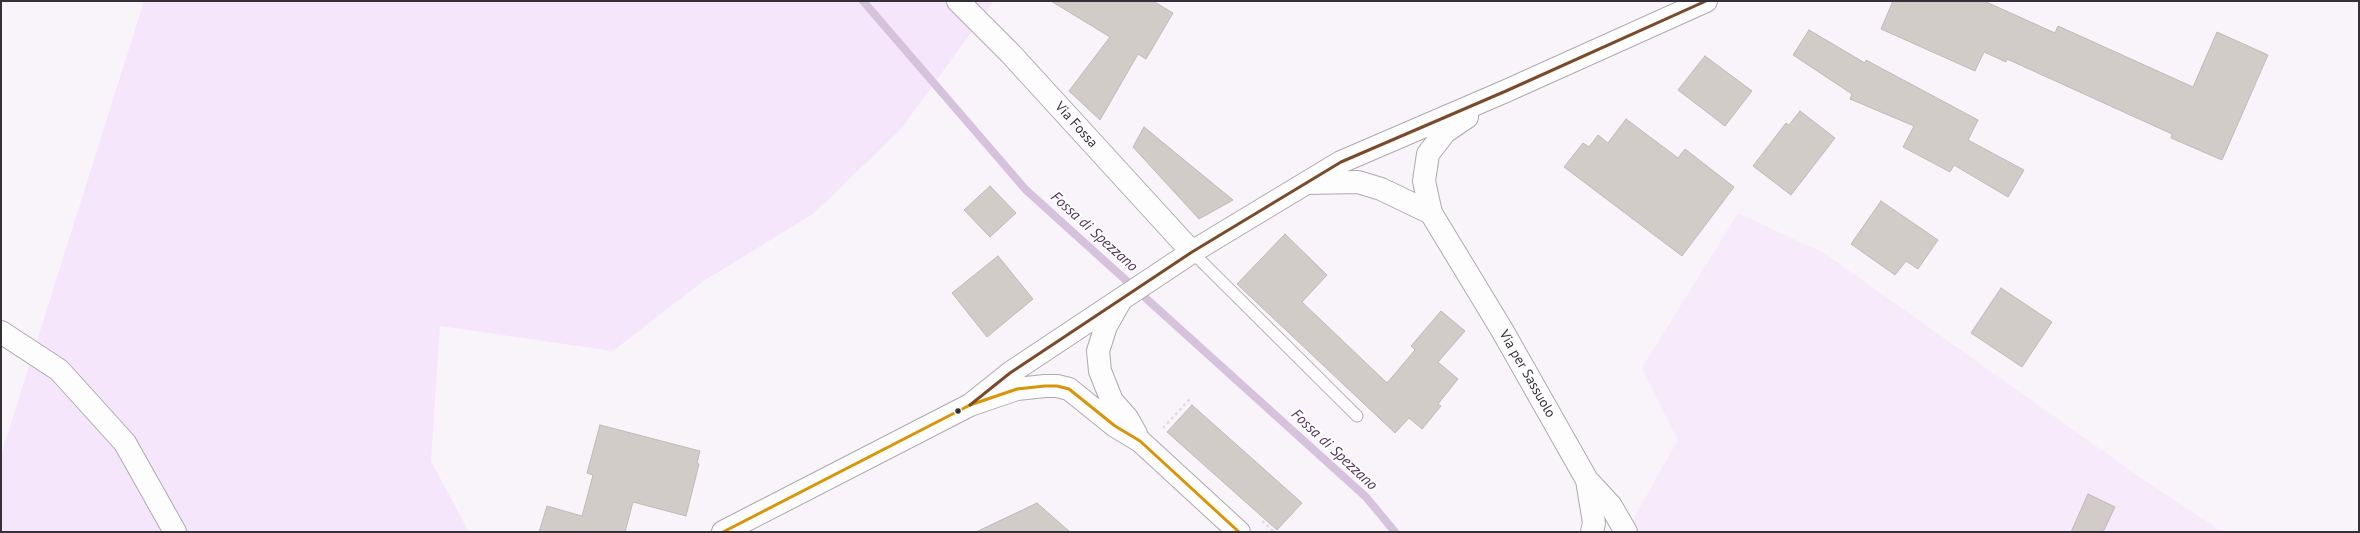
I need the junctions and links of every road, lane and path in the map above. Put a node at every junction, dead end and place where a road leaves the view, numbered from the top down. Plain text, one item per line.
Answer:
1 (958, 1) edge
2 (1706, 1) edge
3 (1506, 91) junction
4 (1307, 183) junction
5 (1431, 213) junction
6 (1192, 252) junction
7 (1102, 320) junction
8 (1, 332) edge
9 (1190, 399) dead end
10 (970, 405) junction
11 (1357, 416) dead end
12 (1161, 430) dead end
13 (1140, 441) junction
14 (1586, 480) junction
15 (1256, 516) dead end
16 (175, 532) edge
17 (723, 532) edge
18 (1239, 532) edge
19 (1274, 532) edge
20 (1592, 532) edge
21 (1626, 532) edge

1 - 6 street, Via Fossa
2 - 3 street
3 - 4 street
3 - 5 street
4 - 5 street
4 - 6 street
5 - 14 street, Via per Sassuolo
6 - 7 street
6 - 11 lane
7 - 10 street
7 - 13 street
8 - 16 street
9 - 12 path
10 - 13 street
10 - 17 street
13 - 18 street
14 - 20 street
14 - 21 street, Via per Sassuolo
15 - 19 path

